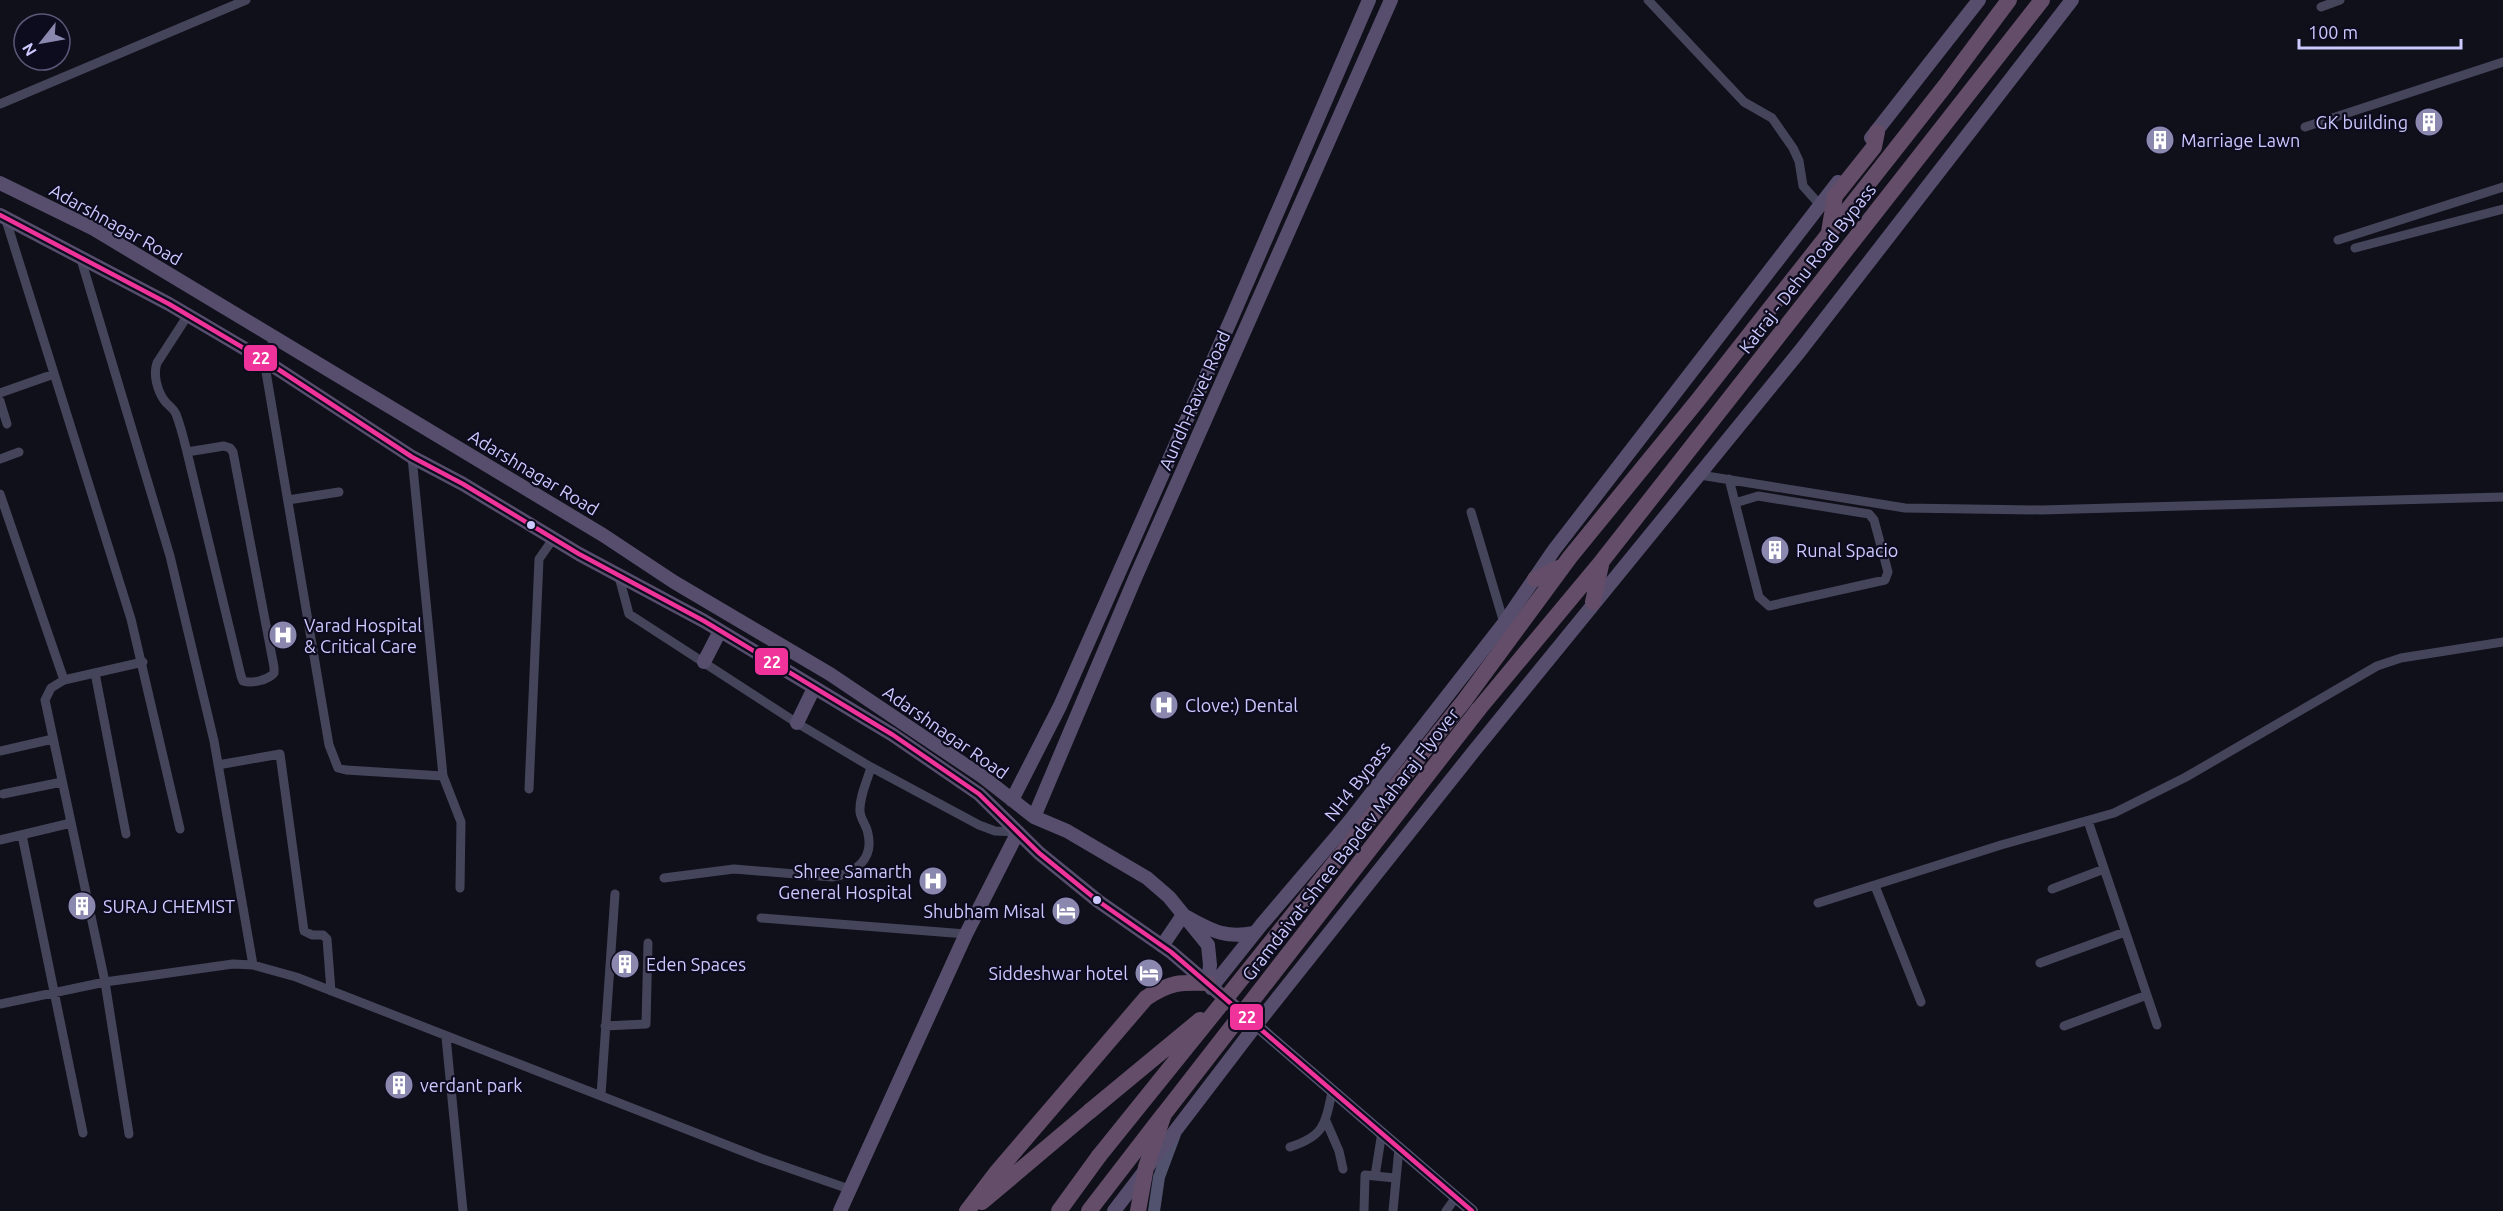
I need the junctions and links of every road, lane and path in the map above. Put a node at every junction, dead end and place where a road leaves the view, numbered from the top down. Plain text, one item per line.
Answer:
1 (246, 0) edge
2 (1369, 0) edge
3 (1391, 0) edge
4 (1648, 0) edge
5 (1979, 0) edge
6 (2009, 0) edge
7 (2042, 0) edge
8 (2072, 0) edge
9 (2340, 0) edge
10 (2321, 7) dead end
11 (2503, 62) edge
12 (0, 104) edge
13 (2305, 127) dead end
14 (1876, 132) junction
15 (0, 183) edge
16 (2503, 187) edge
17 (1820, 205) junction
18 (2503, 209) edge
19 (2, 216) edge
20 (1829, 233) junction
21 (2338, 240) dead end
22 (2355, 248) dead end
23 (80, 256) junction
24 (188, 315) junction
25 (276, 336) junction
26 (264, 360) junction
27 (54, 374) junction
28 (0, 393) edge
29 (0, 401) edge
30 (7, 424) dead end
31 (19, 452) dead end
32 (187, 452) junction
33 (412, 457) junction
34 (0, 459) edge
35 (1700, 475) junction
36 (1729, 479) junction
37 (339, 492) dead end
38 (0, 494) edge
39 (2503, 497) edge
40 (288, 500) junction
41 (1735, 503) junction
42 (1471, 512) dead end
43 (4, 517) edge
44 (552, 539) junction
45 (1602, 561) junction
46 (618, 573) junction
47 (1534, 590) junction
48 (1593, 602) junction
49 (1504, 622) junction
50 (720, 632) junction
51 (2503, 642) edge
52 (143, 662) junction
53 (704, 663) junction
54 (95, 673) junction
55 (63, 680) junction
56 (814, 688) junction
57 (1471, 705) junction
58 (797, 723) junction
59 (53, 738) junction
60 (0, 751) edge
61 (218, 765) junction
62 (871, 768) junction
63 (443, 776) junction
64 (62, 782) junction
65 (529, 789) dead end
66 (3, 794) dead end
67 (1012, 800) junction
68 (1034, 817) junction
69 (2088, 821) junction
70 (71, 823) junction
71 (180, 829) dead end
72 (1018, 832) junction
73 (22, 834) junction
74 (126, 834) dead end
75 (0, 840) edge
76 (2104, 869) junction
77 (664, 878) dead end
78 (1875, 886) junction
79 (460, 888) dead end
80 (2052, 889) dead end
81 (615, 894) dead end
82 (1818, 903) dead end
83 (1183, 915) junction
84 (761, 918) dead end
85 (2125, 932) junction
86 (1254, 933) junction
87 (966, 934) junction
88 (648, 943) dead end
89 (1162, 946) junction
90 (2040, 963) dead end
91 (253, 965) junction
92 (105, 982) junction
93 (1209, 986) junction
94 (331, 991) junction
95 (55, 993) junction
96 (2147, 995) junction
97 (1227, 997) junction
98 (1921, 1002) dead end
99 (0, 1004) edge
100 (1256, 1025) junction
101 (2157, 1025) dead end
102 (605, 1026) junction
103 (2064, 1026) dead end
104 (446, 1037) junction
105 (1332, 1092) junction
106 (601, 1095) junction
107 (1164, 1114) junction
108 (1326, 1121) junction
109 (1177, 1130) junction
110 (1382, 1132) junction
111 (83, 1133) dead end
112 (129, 1134) dead end
113 (1290, 1147) dead end
114 (1399, 1148) junction
115 (1343, 1169) dead end
116 (1375, 1176) junction
117 (1395, 1178) junction
118 (849, 1189) junction
119 (1456, 1197) junction
120 (463, 1211) edge
121 (840, 1211) edge
122 (967, 1211) edge
123 (973, 1211) edge
124 (1059, 1211) edge
125 (1089, 1211) edge
126 (1114, 1211) edge
127 (1138, 1211) edge
128 (1154, 1211) edge
129 (1364, 1211) edge
130 (1393, 1211) edge
131 (1446, 1211) edge
132 (1472, 1211) edge

1 - 12 street
2 - 67 main road, Aundh-Ravet Road
3 - 68 main road, Aundh-Ravet Road
4 - 17 street
5 - 14 main road, NH4 Bypass
6 - 20 highway, Katraj - Dehu Road Bypass
7 - 45 highway, Katraj - Dehu Road Bypass
8 - 35 main road
9 - 10 street
11 - 13 street
14 - 17 main road, NH4 Bypass
14 - 20 highway
15 - 25 main road, Adarshnagar Road
16 - 21 street
17 - 47 main road, NH4 Bypass
18 - 22 street
19 - 23 main road, Adarshnagar Road
19 - 27 street
20 - 47 highway, Katraj - Dehu Road Bypass
23 - 24 main road, Adarshnagar Road
23 - 61 street
24 - 26 main road, Adarshnagar Road
24 - 32 street
25 - 26 street
25 - 67 main road, Adarshnagar Road
26 - 33 main road, Adarshnagar Road
26 - 40 street
27 - 28 street
27 - 52 street
29 - 30 street
31 - 34 street
32 - 32 street
33 - 44 main road, Adarshnagar Road
33 - 63 street
35 - 36 street
35 - 48 main road
36 - 39 street
36 - 41 street
37 - 40 street
38 - 43 street
40 - 63 street
41 - 41 street
42 - 49 street
43 - 55 street
44 - 46 main road, Adarshnagar Road
44 - 65 street
45 - 48 highway
45 - 57 highway, Gramdaivat Shree Bapdev Maharaj Flyover
46 - 50 main road, Adarshnagar Road
46 - 53 street
47 - 49 main road, NH4 Bypass
47 - 57 highway, Gramdaivat Shree Bapdev Maharaj Flyover
48 - 100 main road
49 - 86 main road, NH4 Bypass
50 - 53 main road
50 - 56 main road, Adarshnagar Road
51 - 69 street
52 - 54 street
52 - 71 street
53 - 58 street
54 - 55 street
54 - 74 street
55 - 59 street
56 - 58 main road
56 - 72 main road, Adarshnagar Road
57 - 97 highway, Gramdaivat Shree Bapdev Maharaj Flyover
57 - 107 highway, Gramdaivat Shree Bapdev Maharaj Flyover, bridge
58 - 62 street
59 - 60 street
59 - 64 street
61 - 91 street
61 - 94 street
62 - 72 street
62 - 77 street
63 - 79 street
64 - 66 street
64 - 70 street
67 - 68 main road, Adarshnagar Road
68 - 83 main road
69 - 76 street
69 - 78 street
70 - 73 street
70 - 92 street
72 - 87 main road
72 - 89 main road, Adarshnagar Road
73 - 75 street
73 - 95 street
76 - 80 street
76 - 85 street
78 - 82 street
78 - 98 street
81 - 102 street
83 - 86 main road
83 - 89 main road
83 - 93 main road
84 - 87 street
85 - 90 street
85 - 96 street
86 - 93 main road, NH4 Bypass
87 - 118 main road
88 - 102 street
89 - 93 main road, Adarshnagar Road
91 - 92 street
91 - 94 street
92 - 95 street
92 - 112 street
93 - 100 main road, Adarshnagar Road
93 - 122 highway
94 - 104 street
95 - 99 street
95 - 111 street
96 - 101 street
96 - 103 street
97 - 123 highway, bridge
97 - 124 highway, Gramdaivat Shree Bapdev Maharaj Flyover, bridge
100 - 105 main road
100 - 109 main road
102 - 106 street
104 - 106 street
104 - 120 street
105 - 108 street
105 - 110 main road
106 - 118 street
107 - 125 highway, Gramdaivat Shree Bapdev Maharaj Flyover
107 - 127 highway, bridge
108 - 113 street
108 - 115 street
109 - 126 main road
109 - 128 main road
110 - 114 main road
110 - 116 street
114 - 117 street
114 - 119 main road
116 - 117 street
116 - 129 street
117 - 130 street
118 - 121 main road
119 - 131 street
119 - 132 main road

